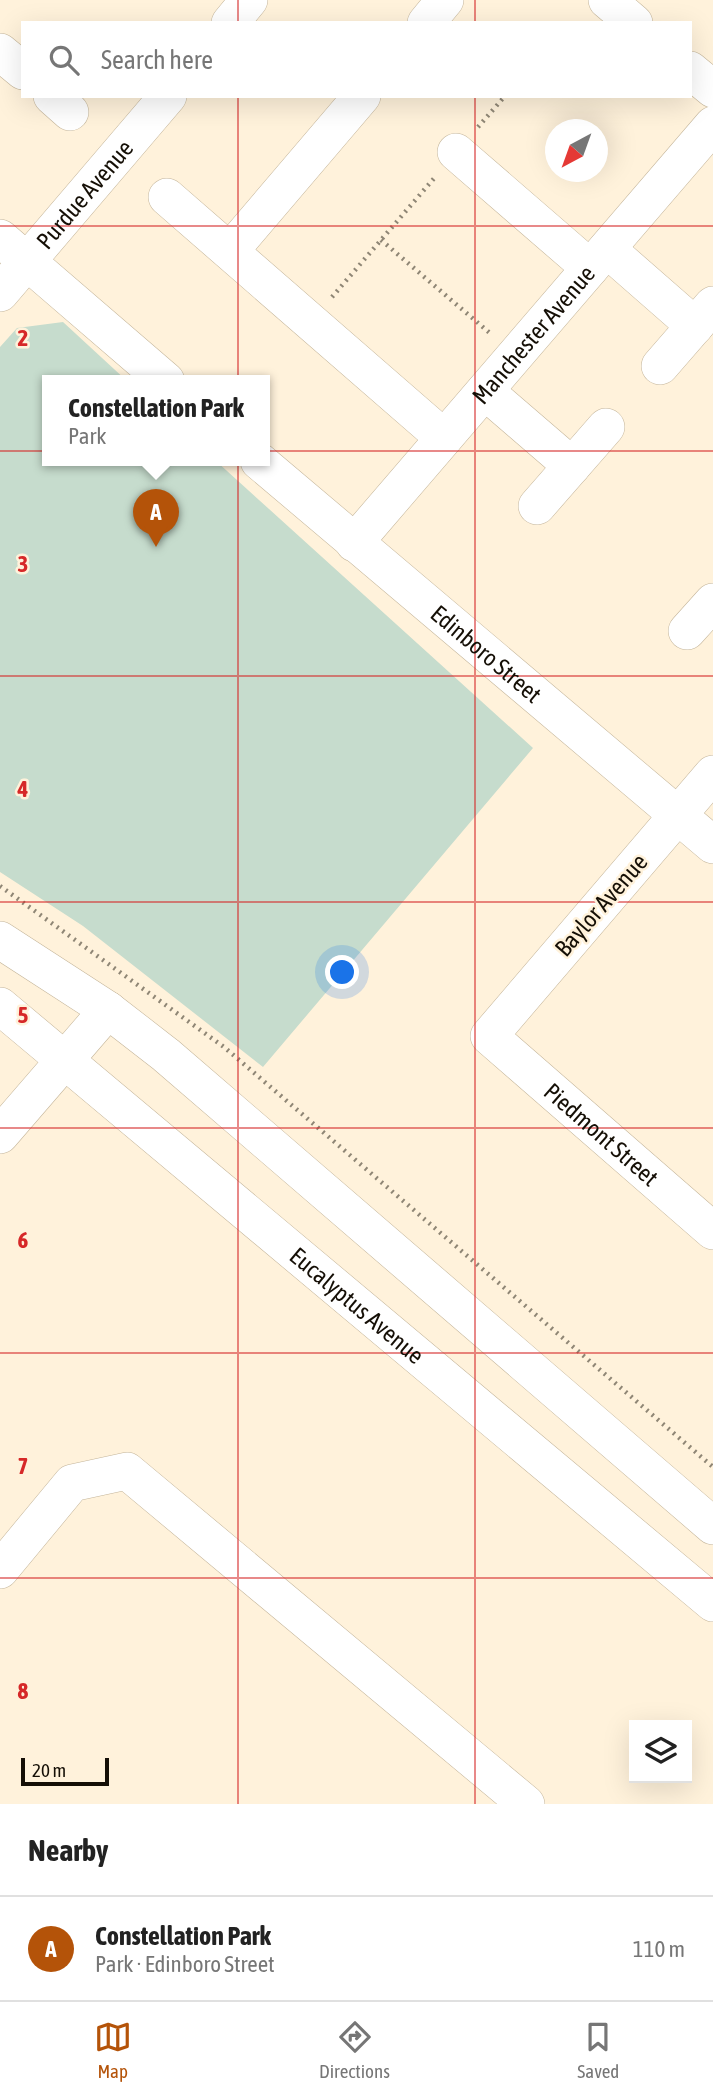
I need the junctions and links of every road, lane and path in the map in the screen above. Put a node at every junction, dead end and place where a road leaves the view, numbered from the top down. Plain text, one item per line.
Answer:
1 (249, 0) edge
2 (445, 0) edge
3 (607, 0) edge
4 (232, 21) edge
5 (428, 21) edge
6 (632, 21) edge
7 (0, 52) edge
8 (21, 69) edge
9 (692, 72) edge
10 (713, 89) edge
11 (165, 98) edge
12 (360, 98) edge
13 (503, 98) edge
14 (713, 125) edge
15 (456, 152) junction
16 (167, 197) dead end
17 (0, 238) edge
18 (381, 240) junction
19 (230, 251) junction
20 (598, 258) junction
21 (27, 261) junction
22 (0, 293) edge
23 (704, 316) edge
24 (311, 321) junction
25 (516, 355) junction
26 (660, 366) dead end
27 (159, 375) edge
28 (485, 391) junction
29 (606, 427) dead end
30 (444, 438) junction
31 (265, 466) edge
32 (572, 466) junction
33 (537, 506) dead end
34 (354, 543) junction
35 (713, 602) edge
36 (687, 631) dead end
37 (713, 774) edge
38 (678, 815) junction
39 (713, 845) edge
40 (0, 886) edge
41 (0, 940) edge
42 (0, 1006) edge
43 (108, 1010) junction
44 (489, 1036) joint
45 (65, 1058) junction
46 (0, 1135) edge
47 (713, 1231) edge
48 (713, 1467) edge
49 (713, 1525) edge
50 (0, 1570) edge
51 (713, 1604) edge
52 (526, 1804) edge

1 - 4 street
2 - 5 street
3 - 6 street
7 - 8 street
9 - 10 street
11 - 21 street, Purdue Avenue
12 - 19 street
13 - 15 path
14 - 20 street, Manchester Avenue
15 - 18 path
15 - 20 street
16 - 19 street
17 - 21 street
18 - 24 path
18 - 25 path
19 - 24 street
20 - 23 street
20 - 25 street, Manchester Avenue
21 - 22 street, Purdue Avenue
21 - 27 street
23 - 26 street
24 - 30 street
25 - 28 street, Manchester Avenue
28 - 30 street, Manchester Avenue
28 - 32 street
29 - 32 street
30 - 34 street, Manchester Avenue
31 - 34 street, Edinboro Street
32 - 33 street
34 - 38 street, Edinboro Street
35 - 36 street
37 - 38 street, Baylor Avenue
38 - 39 street, Edinboro Street
38 - 44 street, Baylor Avenue
40 - 48 path
41 - 43 street
42 - 45 street, Eucalyptus Avenue
43 - 45 street
43 - 49 street
44 - 47 street, Piedmont Street
45 - 46 street
45 - 51 street, Eucalyptus Avenue
50 - 52 street

